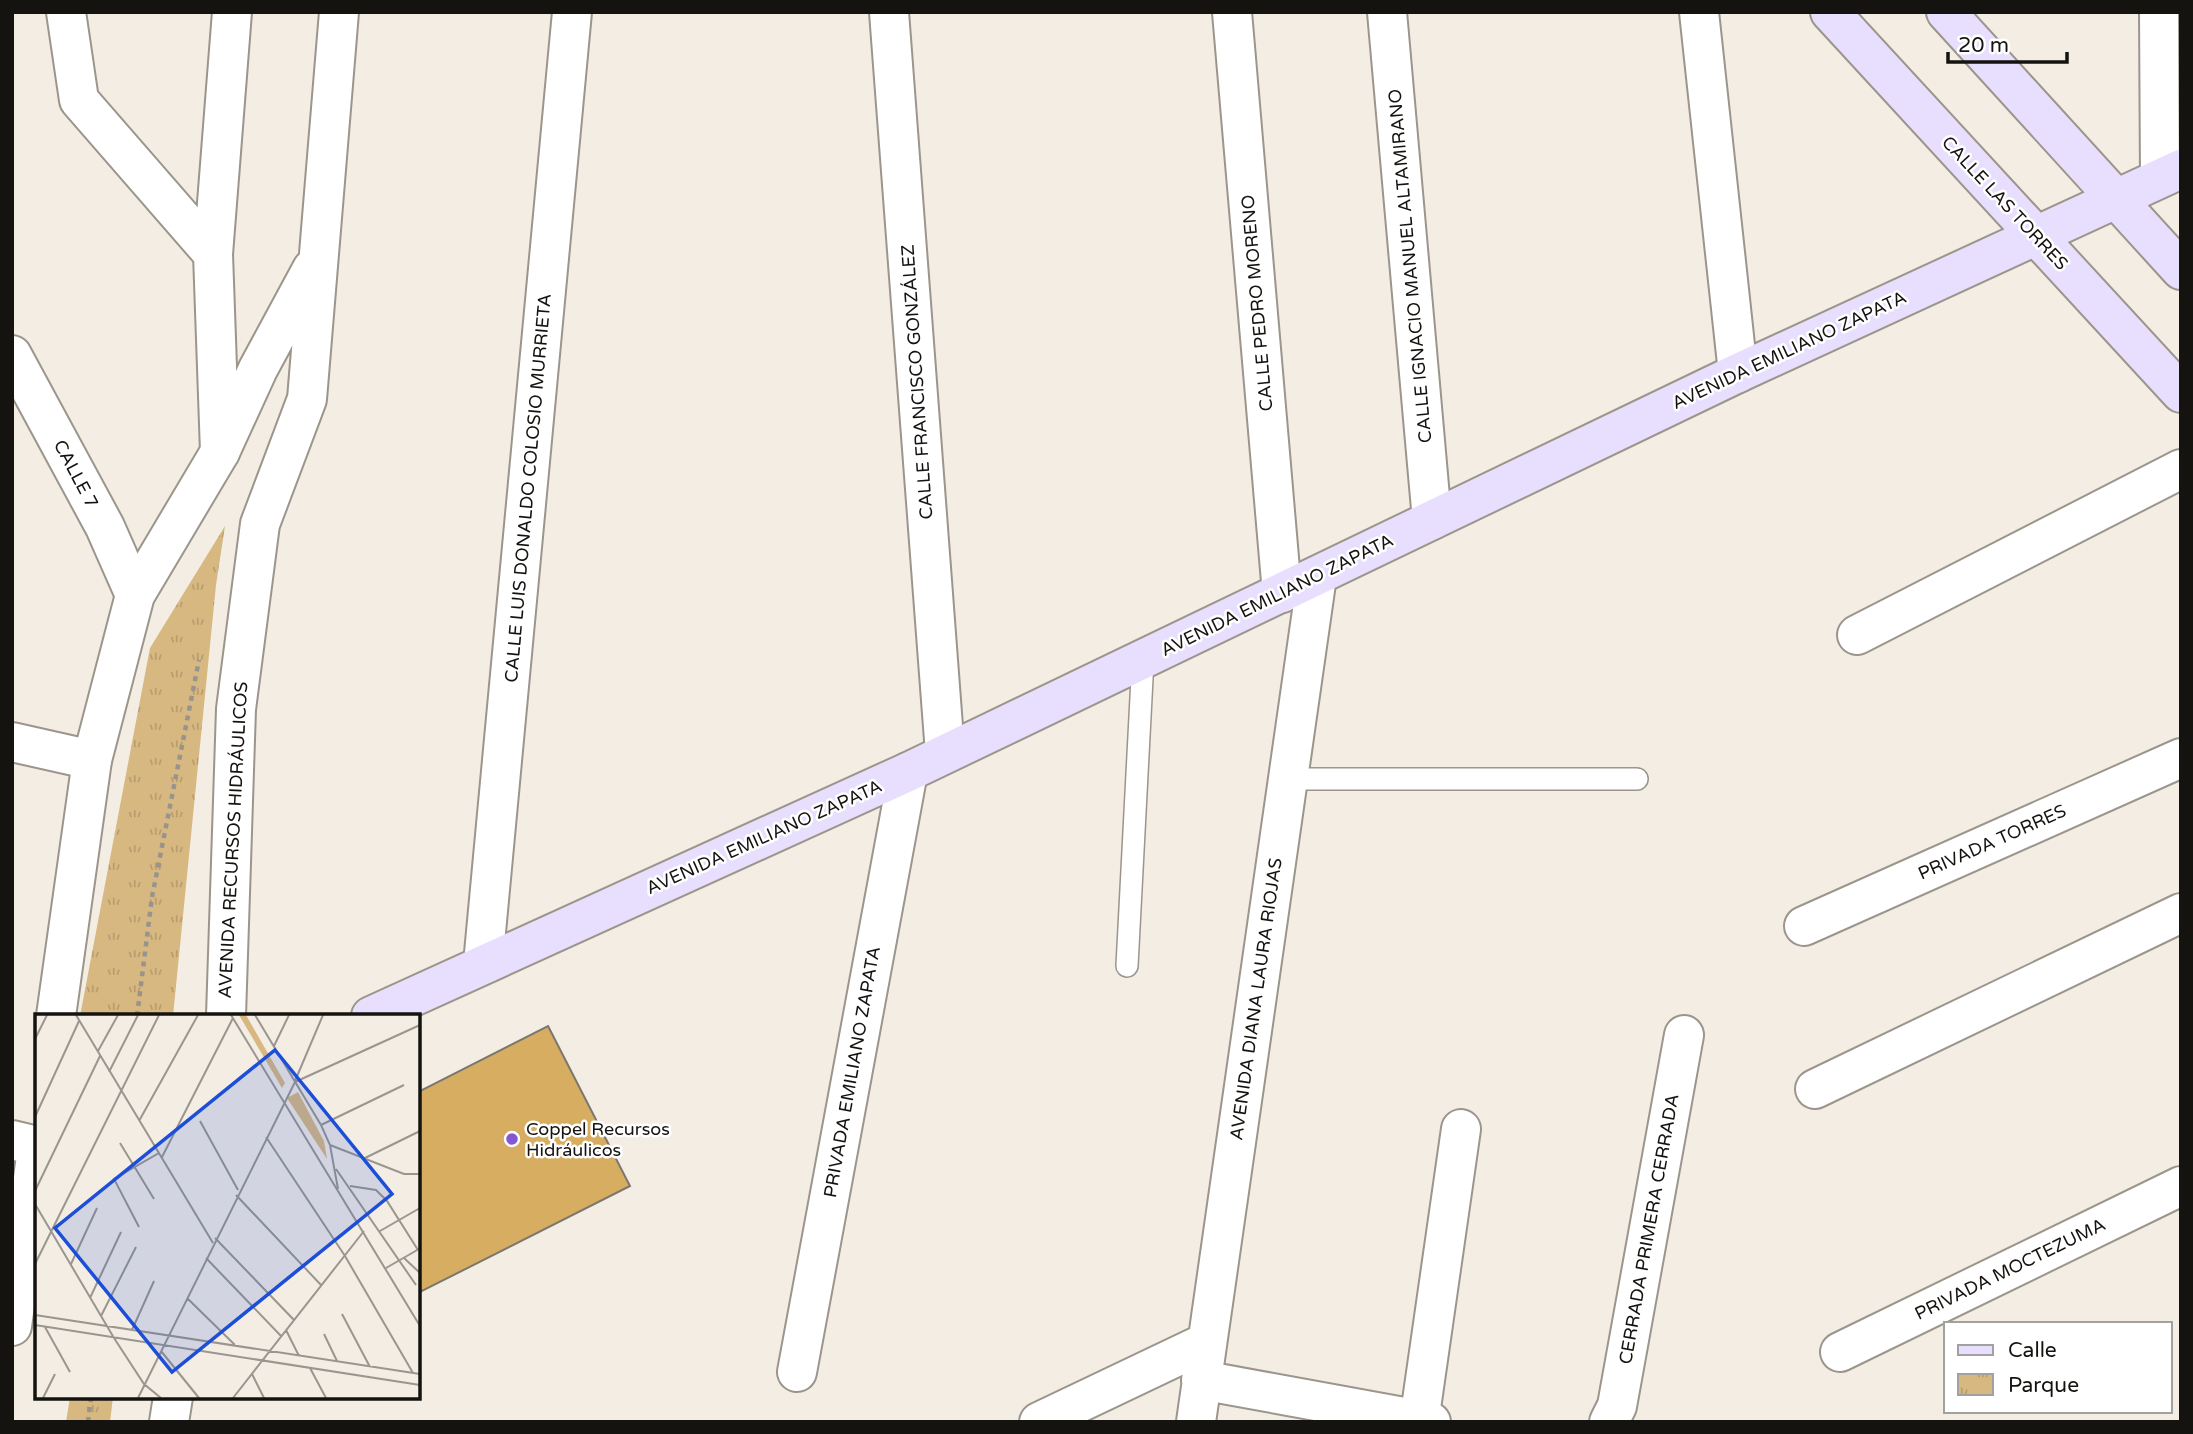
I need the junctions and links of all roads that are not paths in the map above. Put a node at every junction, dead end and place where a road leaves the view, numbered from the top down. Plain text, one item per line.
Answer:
1 (66, 12) edge
2 (232, 12) edge
3 (339, 12) edge
4 (572, 12) edge
5 (889, 12) edge
6 (1232, 12) edge
7 (1387, 12) edge
8 (1699, 12) edge
9 (1830, 12) edge
10 (1946, 12) edge
11 (2159, 12) edge
12 (2170, 174) edge
13 (2116, 198) junction
14 (2035, 236) junction
15 (213, 254) junction
16 (319, 255) junction
17 (2181, 270) edge
18 (12, 355) edge
19 (1738, 373) junction
20 (2181, 393) edge
21 (220, 452) junction
22 (2181, 469) edge
23 (1432, 520) junction
24 (1317, 576) junction
25 (1282, 593) junction
26 (135, 595) junction
27 (1857, 635) dead end
28 (1143, 659) junction
29 (12, 742) edge
30 (945, 753) junction
31 (2181, 758) edge
32 (92, 760) junction
33 (908, 772) junction
34 (1288, 779) junction
35 (1637, 779) dead end
36 (2181, 913) edge
37 (1804, 926) dead end
38 (483, 964) junction
39 (1127, 966) dead end
40 (56, 1014) edge
41 (226, 1014) edge
42 (375, 1014) edge
43 (1684, 1035) dead end
44 (1815, 1089) dead end
45 (1461, 1129) dead end
46 (12, 1140) edge
47 (35, 1147) edge
48 (35, 1149) edge
49 (12, 1160) edge
50 (35, 1162) edge
51 (2181, 1186) edge
52 (12, 1326) edge
53 (1208, 1342) junction
54 (1840, 1352) dead end
55 (797, 1372) dead end
56 (1201, 1380) junction
57 (173, 1399) edge
58 (1423, 1421) edge
59 (169, 1422) edge
60 (1039, 1422) edge
61 (1196, 1422) edge
62 (1609, 1422) edge

1 - 15 street
2 - 15 street
3 - 16 street, AVENIDA RECURSOS HIDRÁULICOS
4 - 38 street, CALLE LUIS DONALDO COLOSIO MURRIETA
5 - 30 street, CALLE FRANCISCO GONZÁLEZ
6 - 25 street, CALLE PEDRO MORENO
7 - 23 street, CALLE IGNACIO MANUEL ALTAMIRANO
8 - 19 street
9 - 14 main road, CALLE LAS TORRES
10 - 13 main road
11 - 12 street
12 - 13 main road, AVENIDA EMILIANO ZAPATA
13 - 14 main road, AVENIDA EMILIANO ZAPATA
13 - 17 main road
14 - 19 main road, AVENIDA EMILIANO ZAPATA
14 - 20 main road, CALLE LAS TORRES
15 - 21 street
16 - 21 street, AVENIDA RECURSOS HIDRÁULICOS
16 - 41 street, AVENIDA RECURSOS HIDRÁULICOS
18 - 26 street, CALLE 7
19 - 23 main road, AVENIDA EMILIANO ZAPATA
21 - 26 street, AVENIDA RECURSOS HIDRÁULICOS
22 - 27 street
23 - 24 main road, AVENIDA EMILIANO ZAPATA
24 - 25 main road, AVENIDA EMILIANO ZAPATA
24 - 34 street, AVENIDA DIANA LAURA RIOJAS
25 - 28 main road, AVENIDA EMILIANO ZAPATA
26 - 32 street, AVENIDA RECURSOS HIDRÁULICOS
28 - 30 main road, AVENIDA EMILIANO ZAPATA
28 - 39 lane
29 - 32 street
30 - 33 main road, AVENIDA EMILIANO ZAPATA
31 - 37 street, PRIVADA TORRES
32 - 40 street, AVENIDA RECURSOS HIDRÁULICOS
33 - 38 main road, AVENIDA EMILIANO ZAPATA
33 - 55 street, PRIVADA EMILIANO ZAPATA
34 - 35 lane
34 - 53 street, AVENIDA DIANA LAURA RIOJAS
36 - 44 street
38 - 42 main road, AVENIDA EMILIANO ZAPATA
43 - 62 street, CERRADA PRIMERA CERRADA
45 - 58 street
46 - 47 street
48 - 49 street
50 - 52 street
51 - 54 street, PRIVADA MOCTEZUMA
53 - 56 street, AVENIDA DIANA LAURA RIOJAS
53 - 60 street
56 - 58 street
56 - 61 street, AVENIDA DIANA LAURA RIOJAS
57 - 59 street

